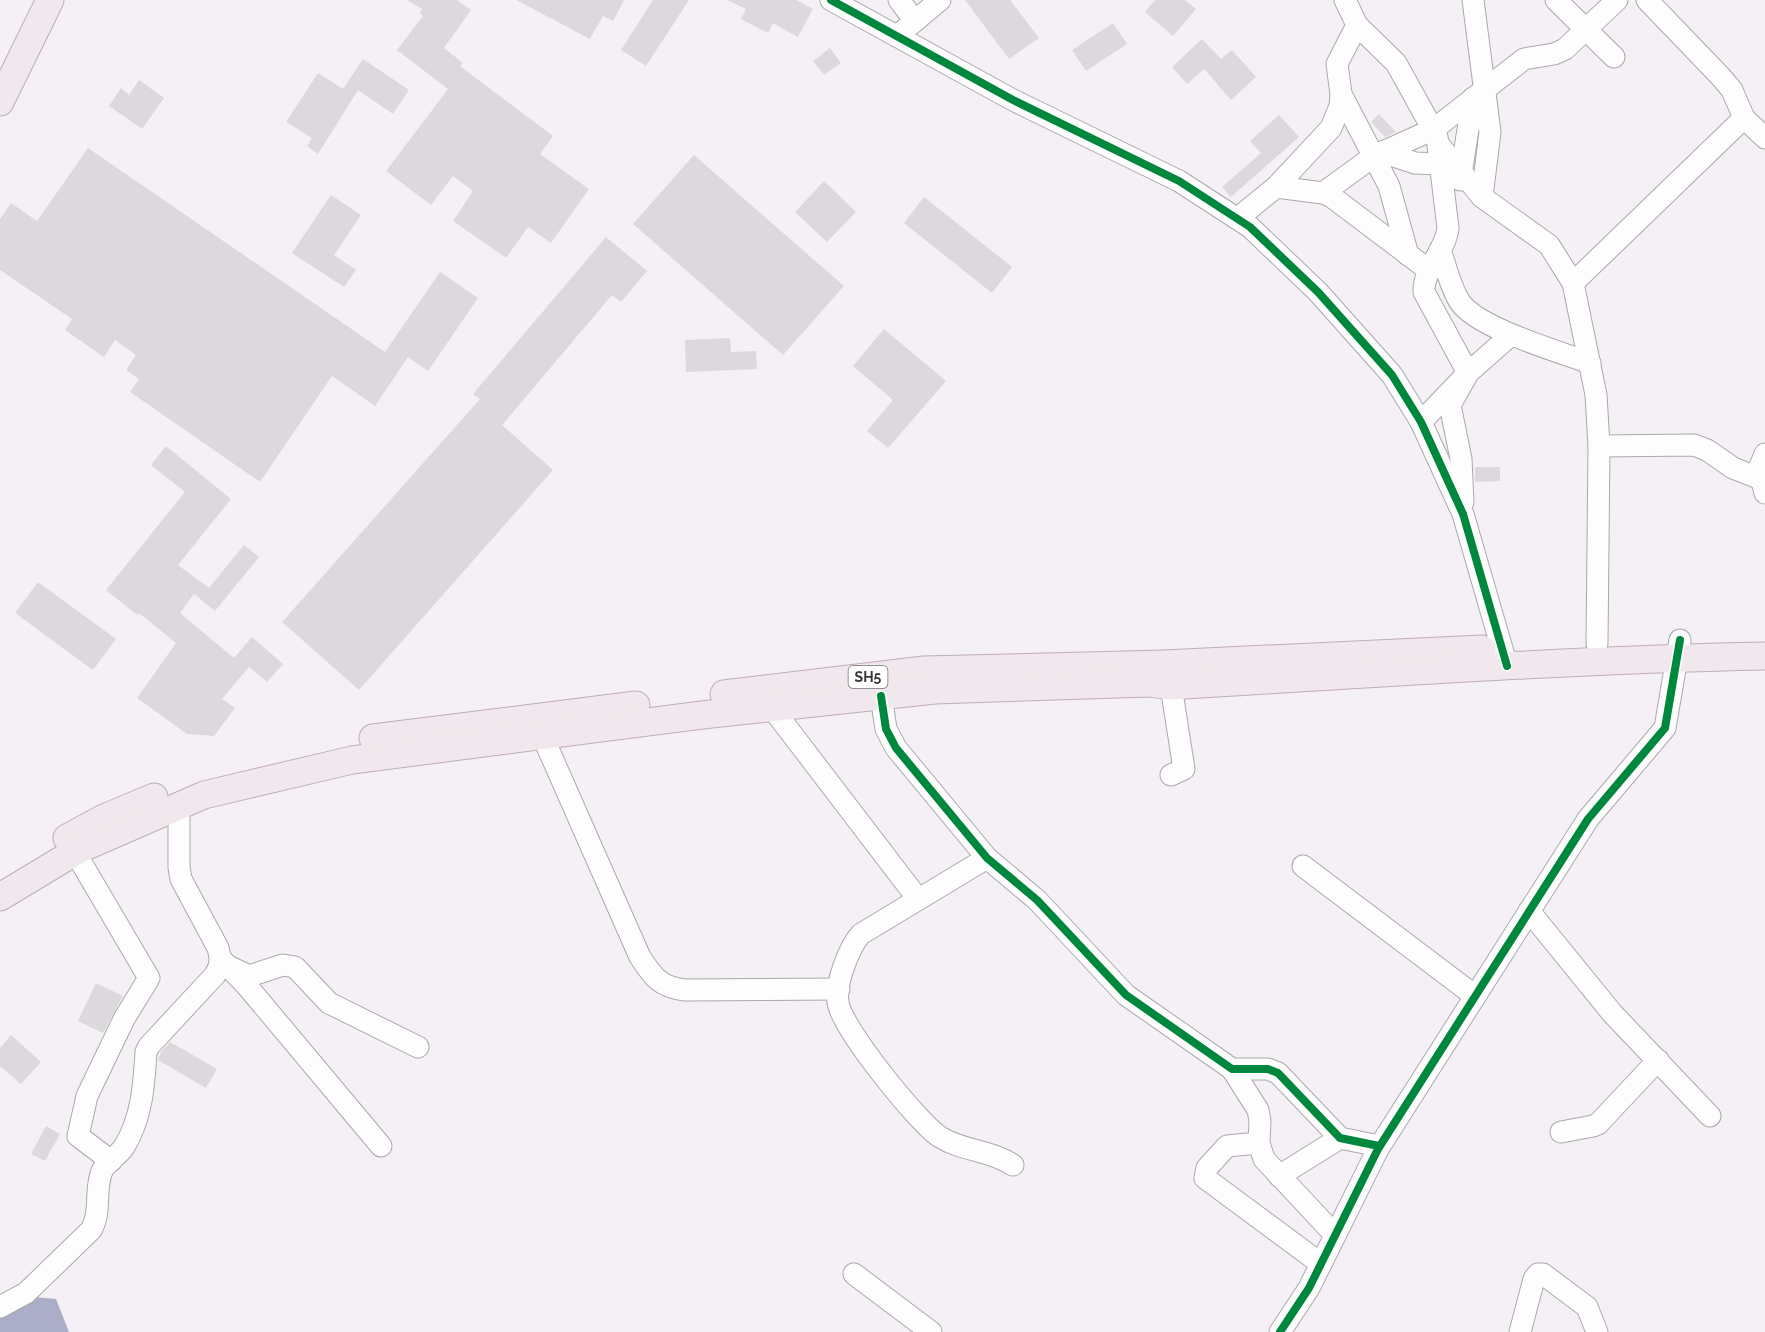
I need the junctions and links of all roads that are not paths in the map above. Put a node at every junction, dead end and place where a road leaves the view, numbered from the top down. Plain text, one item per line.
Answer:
1 (50, 0) edge
2 (831, 0) edge
3 (898, 0) edge
4 (940, 0) edge
5 (1345, 0) edge
6 (1473, 0) edge
7 (1556, 0) edge
8 (1617, 0) edge
9 (1647, 0) edge
10 (915, 21) junction
11 (1357, 25) junction
12 (1586, 29) junction
13 (897, 36) junction
14 (1614, 57) dead end
15 (1341, 94) junction
16 (1479, 94) junction
17 (0, 102) edge
18 (1744, 118) junction
19 (1765, 138) edge
20 (1438, 146) junction
21 (1378, 154) junction
22 (1462, 172) junction
23 (1276, 187) junction
24 (1323, 193) junction
25 (1482, 197) junction
26 (1238, 218) junction
27 (1448, 228) junction
28 (1440, 250) junction
29 (1408, 255) junction
30 (1430, 272) junction
31 (1573, 283) junction
32 (1511, 335) junction
33 (1590, 363) junction
34 (1468, 373) junction
35 (1421, 422) junction
36 (1599, 446) junction
37 (1765, 454) edge
38 (1763, 486) edge
39 (1463, 514) junction
40 (1765, 638) edge
41 (1597, 644) junction
42 (1678, 649) junction
43 (1765, 656) edge
44 (1505, 657) junction
45 (1171, 686) junction
46 (881, 696) junction
47 (772, 708) junction
48 (542, 735) junction
49 (443, 738) junction
50 (1171, 776) dead end
51 (179, 806) junction
52 (75, 852) junction
53 (987, 858) junction
54 (1303, 866) dead end
55 (0, 875) edge
56 (0, 897) edge
57 (918, 899) junction
58 (1529, 911) junction
59 (223, 962) junction
60 (839, 988) junction
61 (1475, 996) junction
62 (418, 1047) dead end
63 (1658, 1060) junction
64 (1232, 1069) junction
65 (1710, 1116) dead end
66 (1561, 1132) dead end
67 (1340, 1138) junction
68 (1259, 1143) junction
69 (381, 1146) dead end
70 (1379, 1146) junction
71 (111, 1161) junction
72 (1013, 1164) dead end
73 (1279, 1176) junction
74 (1335, 1235) junction
75 (1321, 1264) junction
76 (854, 1274) dead end
77 (0, 1307) edge
78 (931, 1332) edge
79 (1280, 1332) edge
80 (1520, 1332) edge
81 (1597, 1332) edge

1 - 17 main road
2 - 13 street
3 - 10 street
4 - 10 street
5 - 11 street
6 - 16 street
7 - 12 street
8 - 12 street
9 - 18 street
10 - 13 street
11 - 15 street
11 - 20 street
12 - 14 street
12 - 16 street
13 - 26 street
15 - 21 street
15 - 23 street
16 - 20 street
16 - 22 street
16 - 25 street
18 - 19 street
18 - 31 street
20 - 21 street
20 - 21 street
20 - 22 street
20 - 27 street
21 - 24 street
21 - 29 street
22 - 25 street
22 - 27 street
23 - 24 street
23 - 26 street
24 - 29 street
25 - 31 street
26 - 35 street
27 - 28 street
28 - 30 street
28 - 32 street
29 - 30 street
30 - 34 street
31 - 33 street
32 - 33 street
32 - 34 street
33 - 36 street
34 - 35 street
34 - 39 street
35 - 39 street
36 - 38 street
36 - 41 street
37 - 38 street
39 - 44 street
40 - 42 main road, SH5
41 - 42 main road, SH5
41 - 44 main road, SH5
42 - 43 main road, SH5
42 - 44 main road, SH5
42 - 58 street
44 - 45 main road, SH5
44 - 49 main road, SH5
45 - 46 main road, SH5
45 - 50 street
46 - 47 main road, SH5
46 - 53 street
47 - 48 main road, SH5
47 - 57 street
48 - 49 main road, SH5
48 - 60 street
49 - 51 main road, SH5
49 - 55 main road, SH5
51 - 52 main road, SH5
51 - 59 street
52 - 56 main road, SH5
52 - 71 street
53 - 57 street
53 - 64 street
54 - 61 street
57 - 60 street
58 - 61 street
58 - 63 street
59 - 62 street
59 - 69 street
59 - 71 street
60 - 72 street
61 - 70 street
63 - 65 street
63 - 66 street
64 - 67 street
64 - 68 street
67 - 70 street
67 - 73 street
68 - 73 street
68 - 75 street
70 - 74 street
71 - 77 street
73 - 74 street
74 - 75 street
75 - 79 street
76 - 78 street
80 - 81 street

